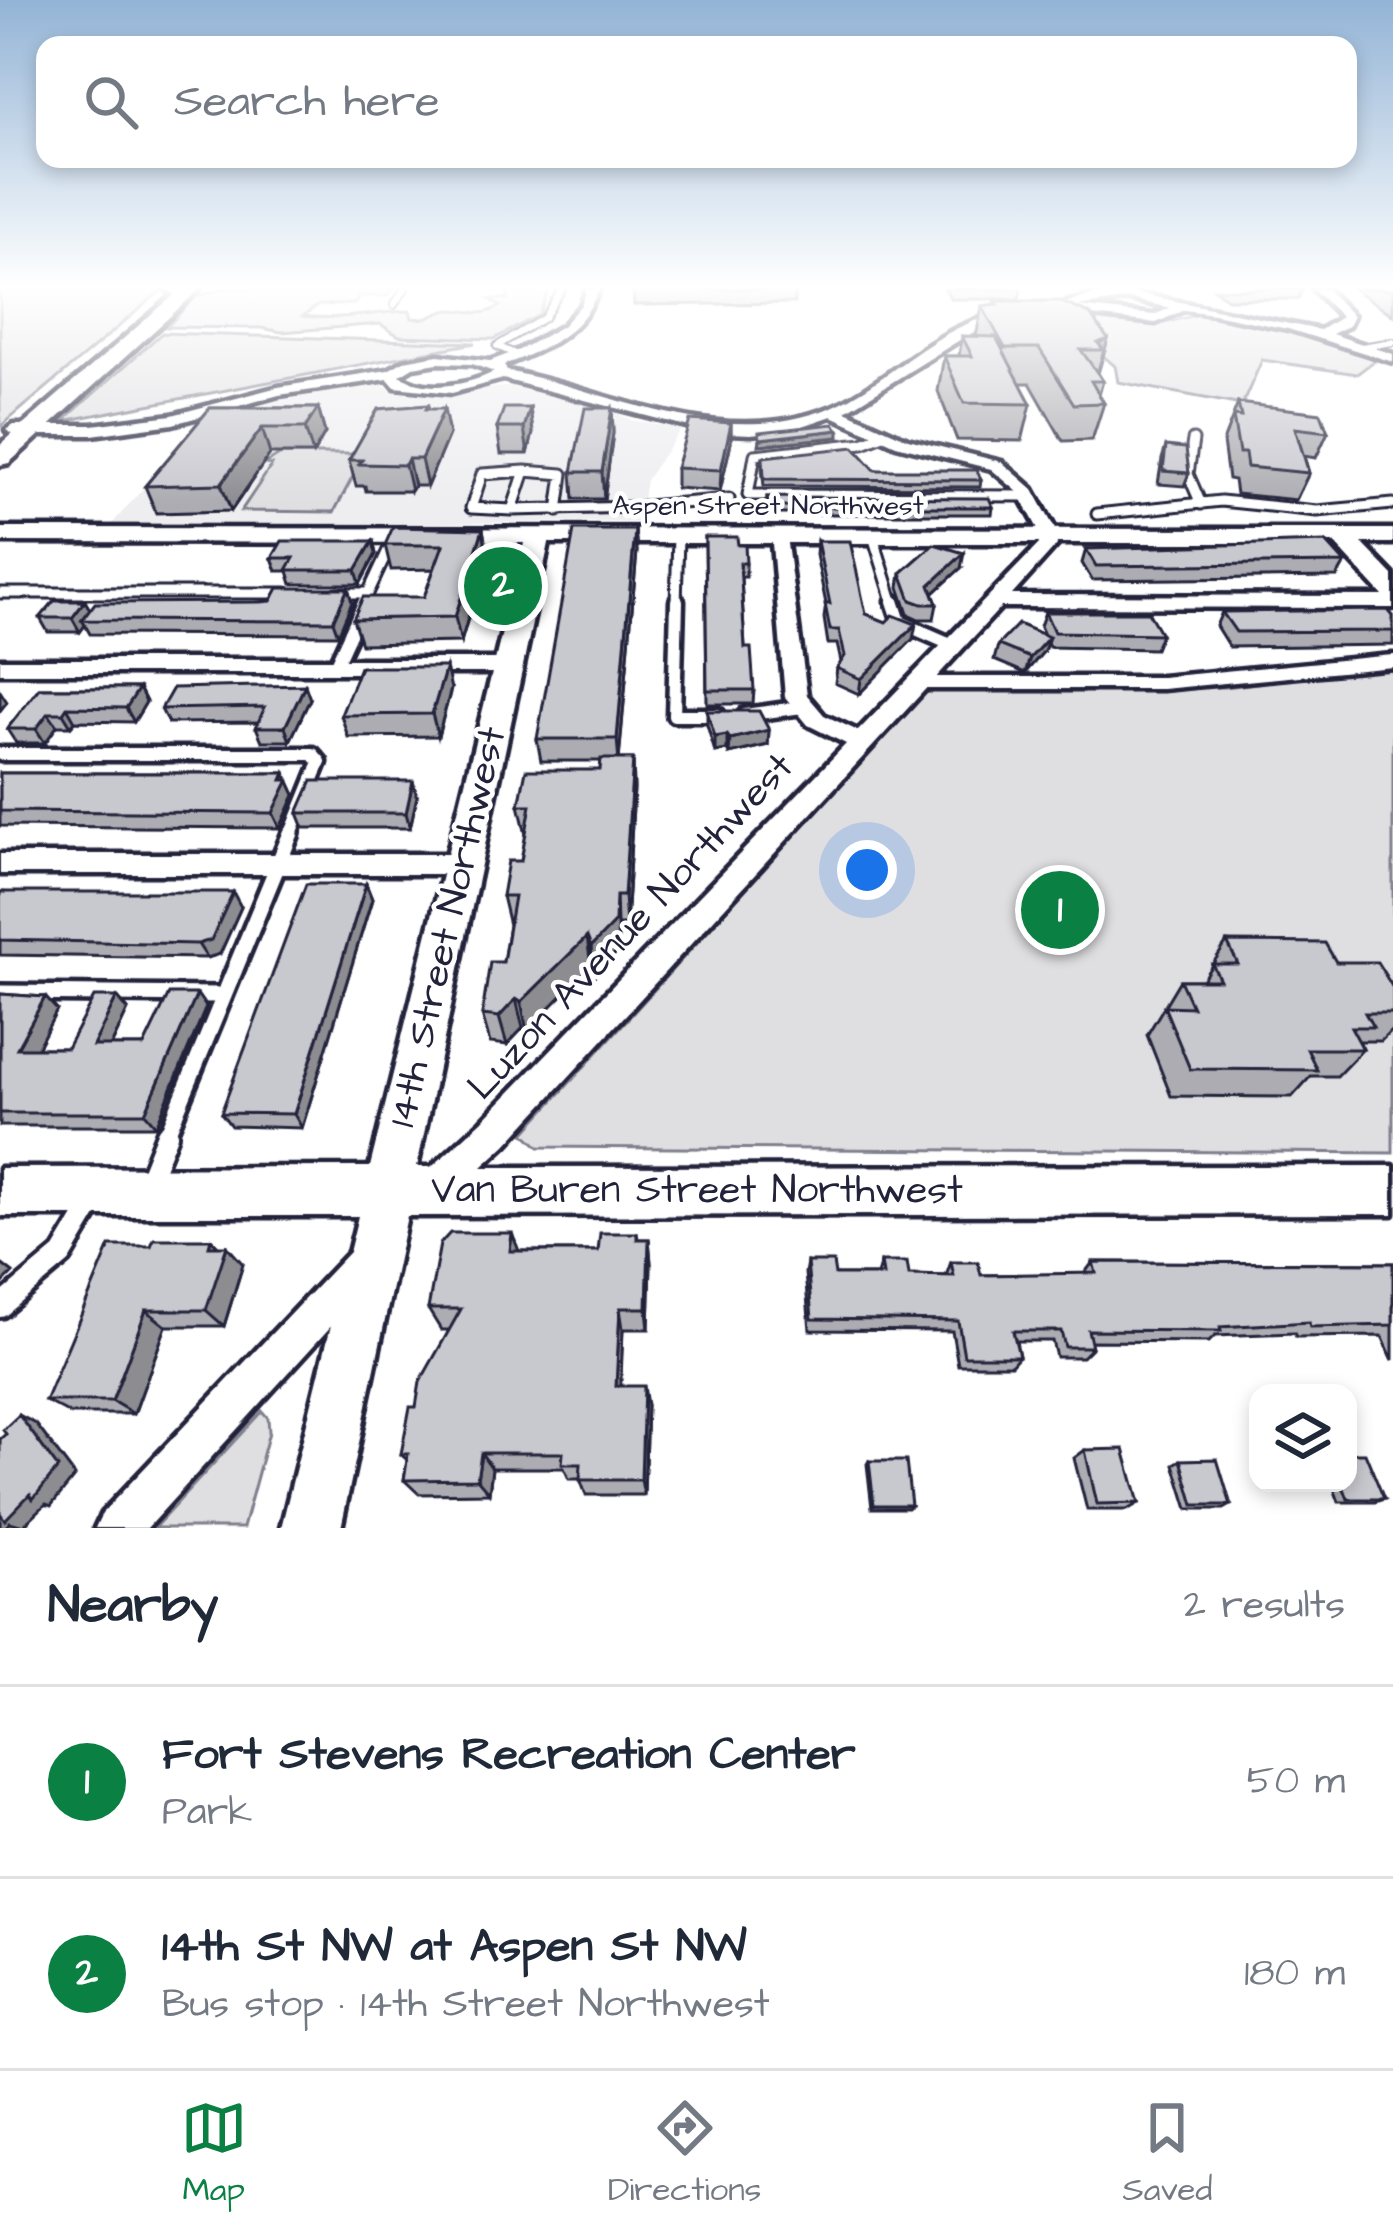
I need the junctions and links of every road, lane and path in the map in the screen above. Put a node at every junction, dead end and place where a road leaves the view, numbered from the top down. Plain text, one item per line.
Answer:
1 (96, 360) edge
2 (104, 360) edge
3 (430, 360) edge
4 (445, 360) edge
5 (511, 360) edge
6 (916, 360) edge
7 (497, 370) junction
8 (392, 374) junction
9 (833, 411) junction
10 (15, 434) edge
11 (884, 435) junction
12 (1193, 440) dead end
13 (0, 458) edge
14 (525, 471) junction
15 (1030, 496) junction
16 (729, 499) dead end
17 (1393, 503) edge
18 (1201, 504) junction
19 (1097, 514) dead end
20 (537, 517) junction
21 (651, 520) junction
22 (0, 535) edge
23 (395, 536) junction
24 (678, 536) junction
25 (777, 536) junction
26 (873, 536) junction
27 (1050, 536) junction
28 (1341, 536) junction
29 (1393, 536) edge
30 (1391, 591) edge
31 (0, 593) edge
32 (299, 593) edge
33 (322, 593) edge
34 (368, 593) junction
35 (995, 601) junction
36 (955, 646) junction
37 (1393, 661) edge
38 (0, 665) edge
39 (334, 666) junction
40 (508, 666) junction
41 (920, 682) junction
42 (802, 707) junction
43 (863, 743) junction
44 (0, 754) edge
45 (0, 863) edge
46 (278, 863) junction
47 (463, 863) junction
48 (0, 993) edge
49 (221, 995) junction
50 (1393, 1190) edge
51 (0, 1192) edge
52 (122, 1192) junction
53 (409, 1192) junction
54 (374, 1252) junction
55 (0, 1307) edge
56 (117, 1528) edge
57 (311, 1528) edge

1 - 10 main road
2 - 10 main road
3 - 8 street
4 - 7 street
5 - 7 street
6 - 9 street
7 - 8 street
7 - 9 street
8 - 10 street
9 - 11 street
10 - 13 main road
11 - 15 street
11 - 15 lane
12 - 18 lane
14 - 20 lane
14 - 20 lane
14 - 20 lane
15 - 27 street
16 - 21 lane
17 - 18 lane
18 - 19 lane
20 - 21 street, Aspen Street Northwest
20 - 23 street, Aspen Street Northwest
20 - 40 street, 14th Street Northwest
21 - 24 street, Aspen Street Northwest
22 - 23 street, Aspen Street Northwest
23 - 34 lane
24 - 25 street, Aspen Street Northwest
24 - 42 lane
25 - 26 street, Aspen Street Northwest
25 - 42 street
26 - 27 street, Aspen Street Northwest
26 - 36 lane
27 - 28 street, Aspen Street Northwest
27 - 35 street, Luzon Avenue Northwest
28 - 29 street, Aspen Street Northwest
28 - 30 street
30 - 35 street
31 - 32 lane
33 - 34 lane
34 - 39 lane
35 - 36 street, Luzon Avenue Northwest
36 - 41 street, Luzon Avenue Northwest
37 - 41 lane
38 - 39 street
39 - 40 street
40 - 47 street, 14th Street Northwest
41 - 43 street, Luzon Avenue Northwest
42 - 43 street
43 - 53 street, Luzon Avenue Northwest
44 - 46 lane
45 - 46 street
46 - 47 street
46 - 49 lane
47 - 53 street, 14th Street Northwest
48 - 49 lane
49 - 52 lane
50 - 53 street, Van Buren Street Northwest
51 - 52 street, Van Buren Street Northwest
52 - 53 street, Van Buren Street Northwest
52 - 55 lane
53 - 54 street, 14th Street Northwest
54 - 56 street
54 - 57 street, 14th Street Northwest

